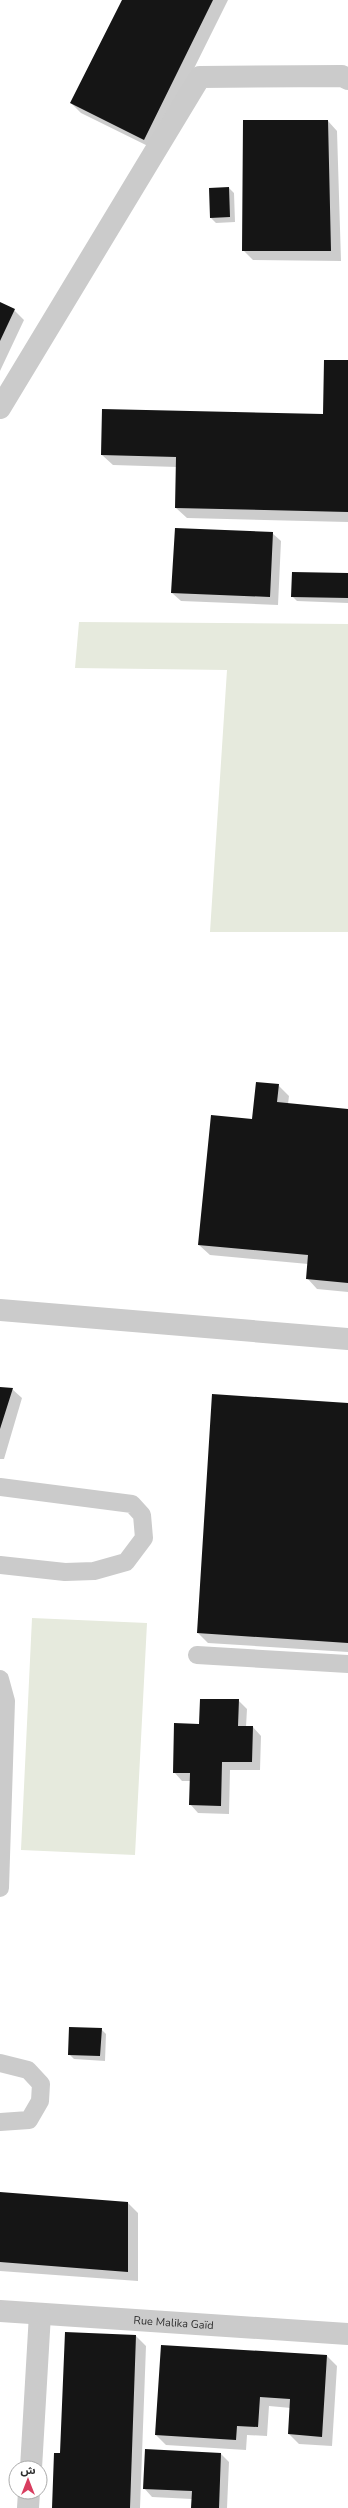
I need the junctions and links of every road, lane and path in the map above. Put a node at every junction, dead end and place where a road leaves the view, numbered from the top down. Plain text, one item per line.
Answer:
1 (348, 79) edge
2 (0, 408) edge
3 (0, 1310) edge
4 (348, 1339) edge
5 (0, 1487) edge
6 (0, 1566) edge
7 (197, 1655) dead end
8 (348, 1664) edge
9 (0, 1679) edge
10 (0, 1888) edge
11 (0, 2062) edge
12 (0, 2122) edge
13 (0, 2311) edge
14 (40, 2314) junction
15 (348, 2334) edge
16 (31, 2460) edge

1 - 2 street
3 - 4 street
5 - 6 lane
7 - 8 lane
9 - 10 lane
11 - 12 lane
13 - 14 street, Rue Malika Gaïd
14 - 15 street, Rue Malika Gaïd
14 - 16 street

